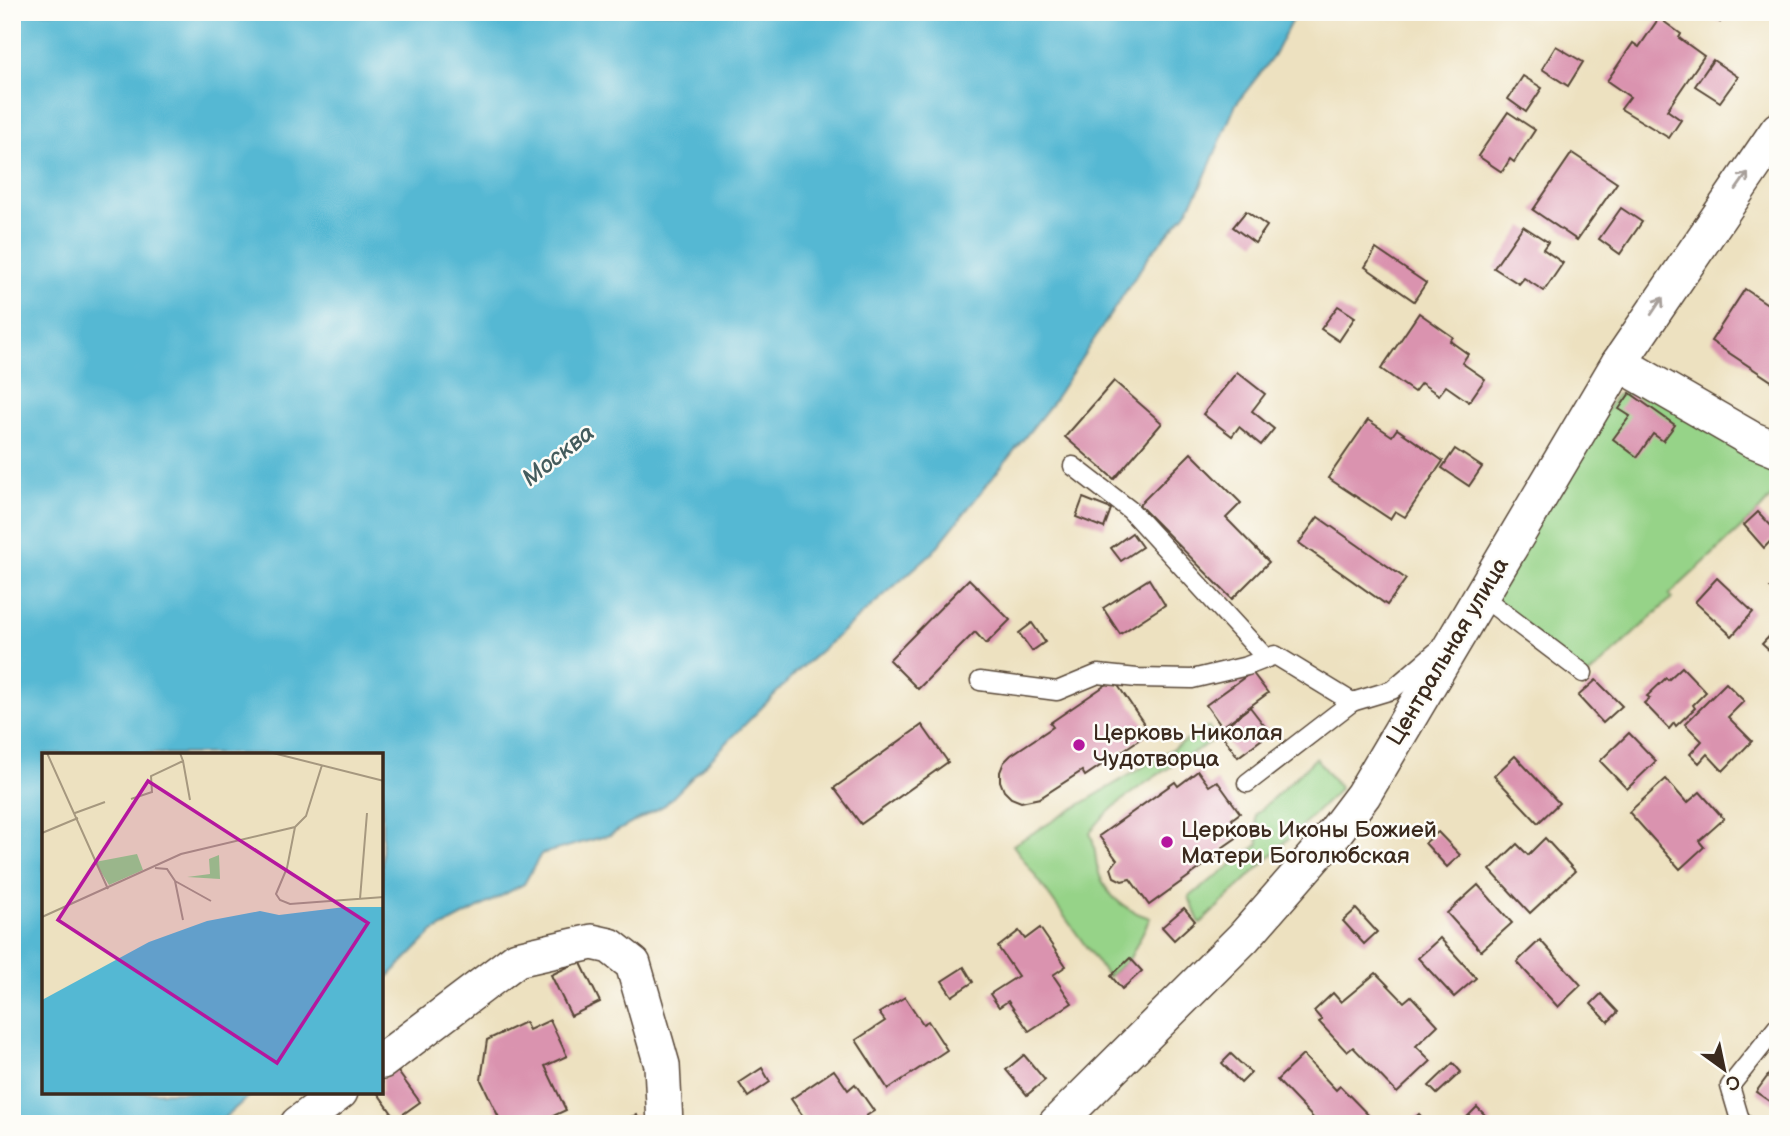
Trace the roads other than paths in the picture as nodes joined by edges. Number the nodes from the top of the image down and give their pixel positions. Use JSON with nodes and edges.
{"nodes":[{"id":1,"x":1778,"y":130,"type":"edge"},
{"id":2,"x":1619,"y":363,"type":"junction"},
{"id":3,"x":1778,"y":450,"type":"edge"},
{"id":4,"x":1073,"y":466,"type":"dead end"},
{"id":5,"x":1480,"y":594,"type":"junction"},
{"id":6,"x":1455,"y":636,"type":"junction"},
{"id":7,"x":1265,"y":657,"type":"junction"},
{"id":8,"x":1583,"y":673,"type":"dead end"},
{"id":9,"x":980,"y":681,"type":"dead end"},
{"id":10,"x":1352,"y":702,"type":"junction"},
{"id":11,"x":1247,"y":783,"type":"dead end"},
{"id":12,"x":1778,"y":1026,"type":"edge"},
{"id":13,"x":383,"y":1060,"type":"edge"},
{"id":14,"x":337,"y":1094,"type":"edge"},
{"id":15,"x":298,"y":1124,"type":"edge"},
{"id":16,"x":665,"y":1124,"type":"edge"},
{"id":17,"x":1056,"y":1124,"type":"edge"},
{"id":18,"x":1744,"y":1124,"type":"edge"}],
"edges":[{"from":2,"to":1,"type":"street","name":"Центральная улица","one_way":true},
{"from":2,"to":3,"type":"street"},
{"from":2,"to":5,"type":"street","name":"Центральная улица"},
{"from":4,"to":7,"type":"lane"},
{"from":5,"to":6,"type":"street","name":"Центральная улица"},
{"from":5,"to":8,"type":"lane"},
{"from":6,"to":10,"type":"lane"},
{"from":6,"to":17,"type":"street","name":"Центральная улица"},
{"from":7,"to":9,"type":"lane"},
{"from":7,"to":10,"type":"lane"},
{"from":10,"to":11,"type":"lane"},
{"from":12,"to":18,"type":"lane"},
{"from":13,"to":16,"type":"street"},
{"from":14,"to":15,"type":"street"}]}
